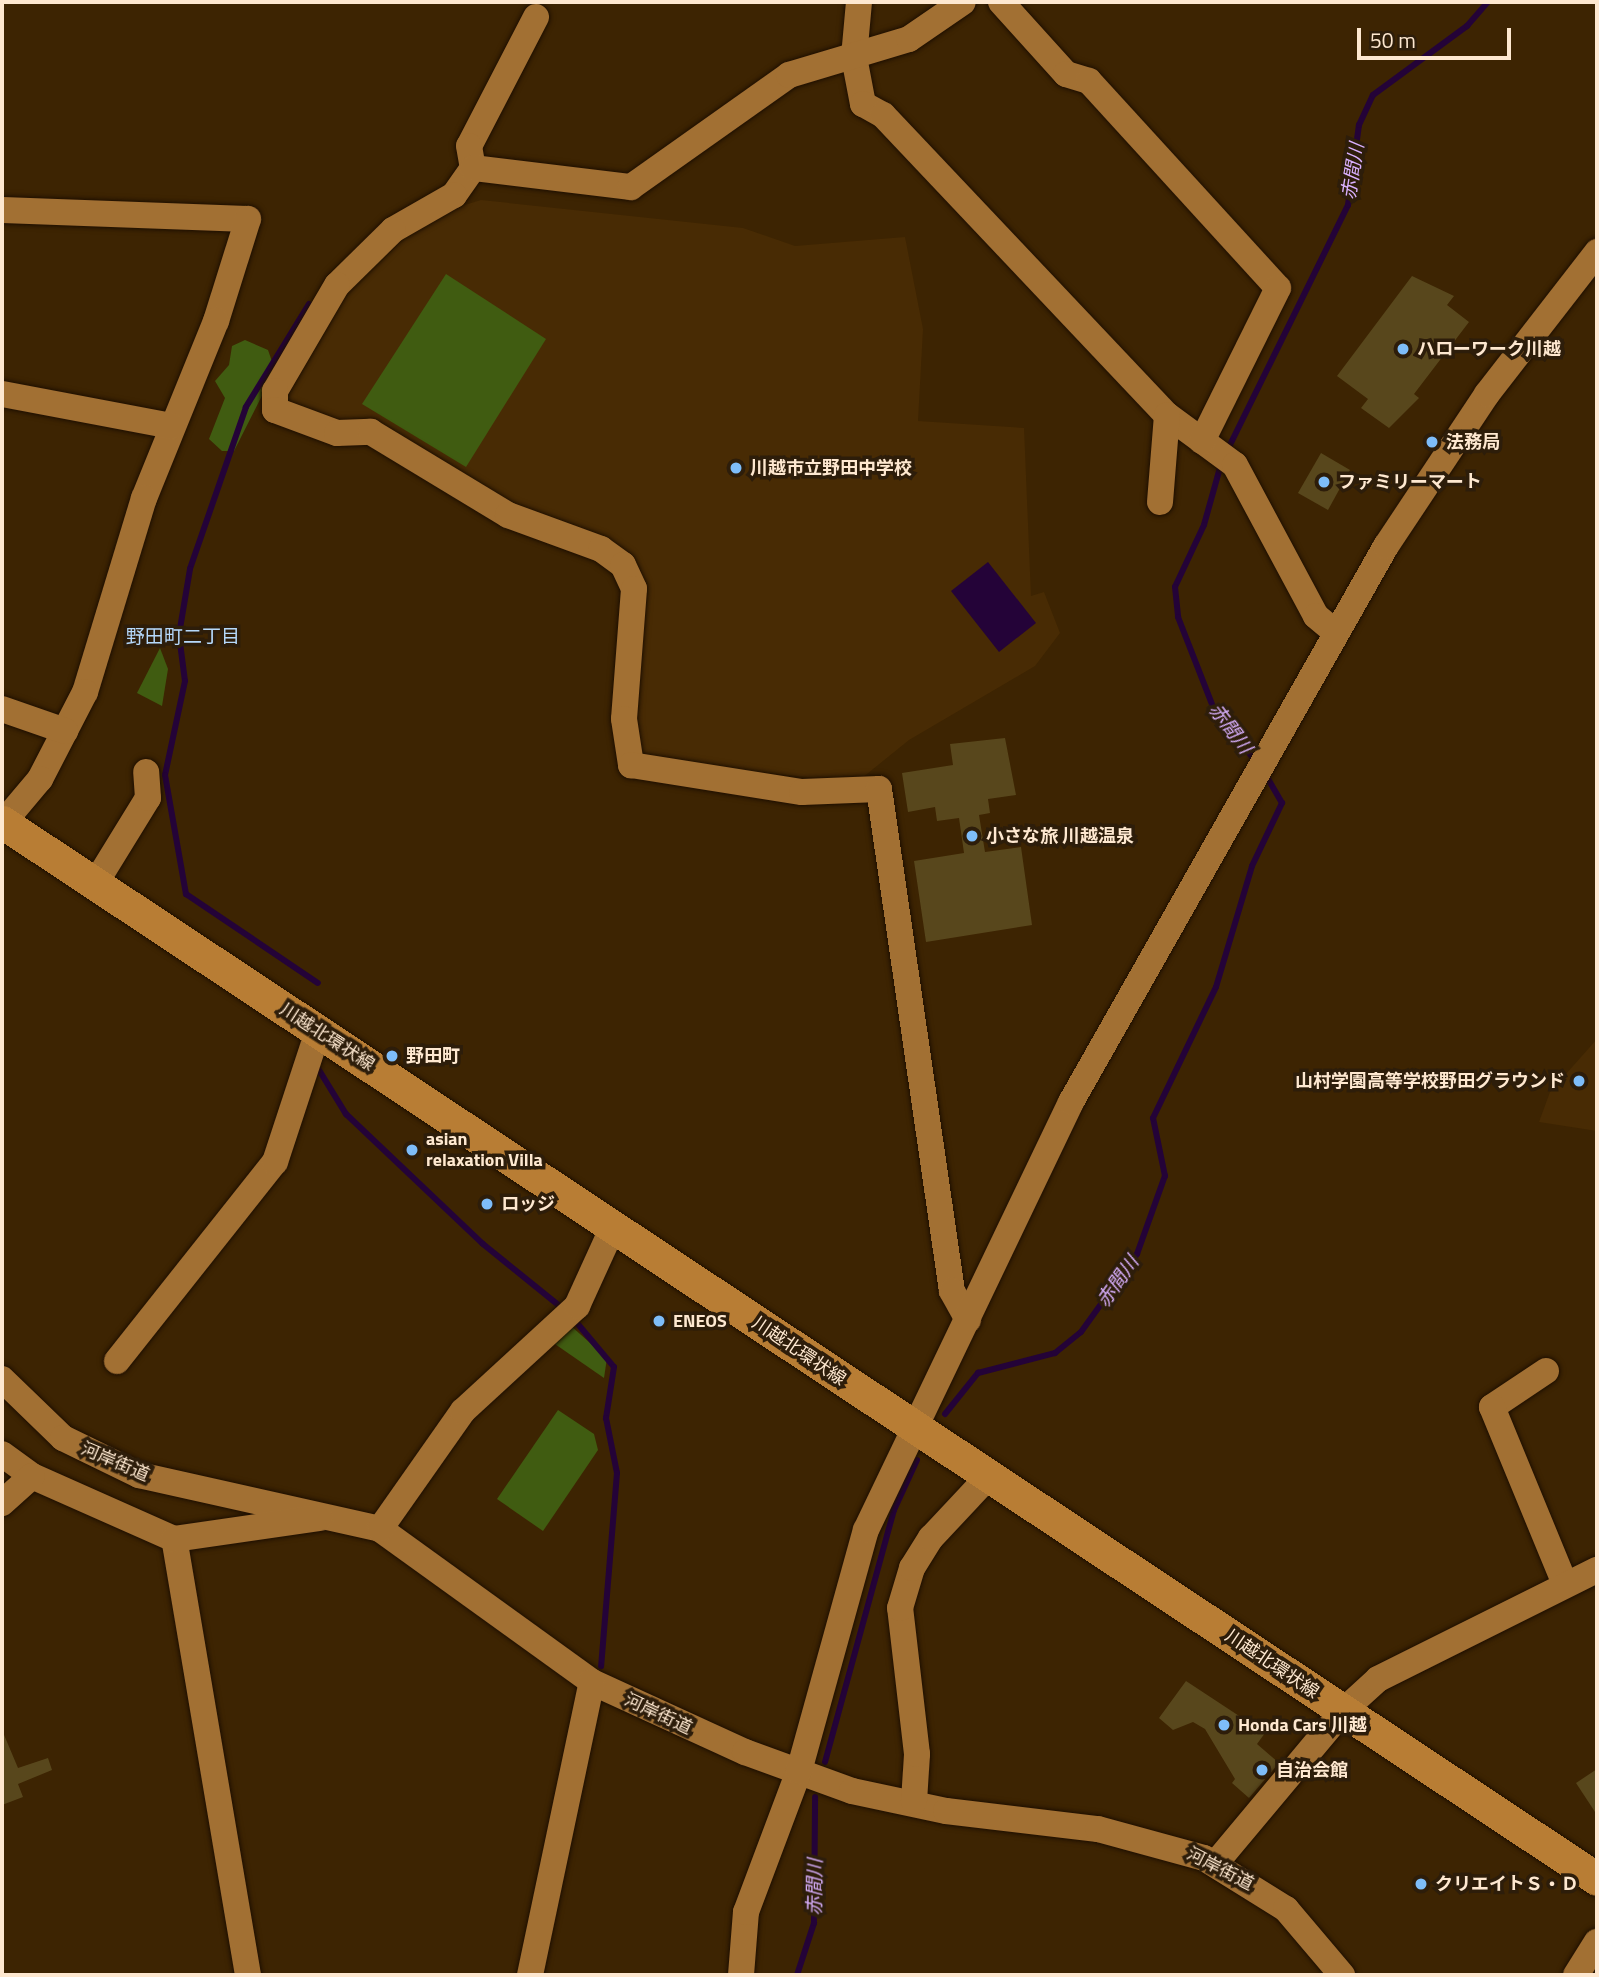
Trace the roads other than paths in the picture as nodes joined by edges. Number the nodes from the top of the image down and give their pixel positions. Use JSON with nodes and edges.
{"nodes":[{"id":1,"x":859,"y":2,"type":"edge"},
{"id":2,"x":963,"y":2,"type":"edge"},
{"id":3,"x":1001,"y":2,"type":"edge"},
{"id":4,"x":536,"y":17,"type":"dead end"},
{"id":5,"x":854,"y":57,"type":"junction"},
{"id":6,"x":473,"y":169,"type":"junction"},
{"id":7,"x":2,"y":210,"type":"edge"},
{"id":8,"x":1597,"y":252,"type":"edge"},
{"id":9,"x":2,"y":394,"type":"edge"},
{"id":10,"x":1167,"y":415,"type":"junction"},
{"id":11,"x":172,"y":426,"type":"junction"},
{"id":12,"x":1219,"y":452,"type":"junction"},
{"id":13,"x":1160,"y":502,"type":"dead end"},
{"id":14,"x":1334,"y":631,"type":"junction"},
{"id":15,"x":2,"y":709,"type":"edge"},
{"id":16,"x":65,"y":731,"type":"junction"},
{"id":17,"x":146,"y":772,"type":"dead end"},
{"id":18,"x":2,"y":822,"type":"edge"},
{"id":19,"x":95,"y":884,"type":"junction"},
{"id":20,"x":318,"y":1031,"type":"junction"},
{"id":21,"x":613,"y":1227,"type":"junction"},
{"id":22,"x":968,"y":1320,"type":"junction"},
{"id":23,"x":117,"y":1362,"type":"dead end"},
{"id":24,"x":1546,"y":1371,"type":"dead end"},
{"id":25,"x":2,"y":1379,"type":"edge"},
{"id":26,"x":913,"y":1426,"type":"junction"},
{"id":27,"x":2,"y":1454,"type":"edge"},
{"id":28,"x":32,"y":1476,"type":"junction"},
{"id":29,"x":989,"y":1476,"type":"junction"},
{"id":30,"x":2,"y":1503,"type":"edge"},
{"id":31,"x":339,"y":1515,"type":"junction"},
{"id":32,"x":380,"y":1529,"type":"junction"},
{"id":33,"x":174,"y":1539,"type":"junction"},
{"id":34,"x":1597,"y":1570,"type":"edge"},
{"id":35,"x":1565,"y":1584,"type":"junction"},
{"id":36,"x":592,"y":1682,"type":"junction"},
{"id":37,"x":1343,"y":1711,"type":"junction"},
{"id":38,"x":799,"y":1771,"type":"junction"},
{"id":39,"x":914,"y":1801,"type":"junction"},
{"id":40,"x":1215,"y":1864,"type":"junction"},
{"id":41,"x":1597,"y":1879,"type":"edge"},
{"id":42,"x":1597,"y":1942,"type":"edge"},
{"id":43,"x":248,"y":1975,"type":"edge"},
{"id":44,"x":530,"y":1975,"type":"edge"},
{"id":45,"x":741,"y":1975,"type":"edge"},
{"id":46,"x":1342,"y":1975,"type":"edge"},
{"id":47,"x":1576,"y":1975,"type":"edge"}],
"edges":[{"from":1,"to":5,"type":"street"},
{"from":2,"to":5,"type":"street"},
{"from":3,"to":12,"type":"street"},
{"from":4,"to":6,"type":"street"},
{"from":5,"to":6,"type":"street"},
{"from":5,"to":10,"type":"street"},
{"from":6,"to":22,"type":"street"},
{"from":7,"to":11,"type":"street"},
{"from":8,"to":14,"type":"street"},
{"from":9,"to":11,"type":"street"},
{"from":10,"to":12,"type":"street"},
{"from":10,"to":13,"type":"street"},
{"from":11,"to":16,"type":"street"},
{"from":12,"to":14,"type":"street"},
{"from":14,"to":22,"type":"street"},
{"from":15,"to":16,"type":"street"},
{"from":16,"to":18,"type":"street"},
{"from":17,"to":19,"type":"street"},
{"from":18,"to":19,"type":"main road","name":"川越北環状線"},
{"from":19,"to":20,"type":"main road","name":"川越北環状線"},
{"from":20,"to":21,"type":"main road","name":"川越北環状線"},
{"from":20,"to":23,"type":"street"},
{"from":21,"to":26,"type":"main road","name":"川越北環状線"},
{"from":21,"to":32,"type":"street"},
{"from":22,"to":26,"type":"street"},
{"from":24,"to":35,"type":"street"},
{"from":25,"to":31,"type":"street","name":"河岸街道"},
{"from":26,"to":29,"type":"main road","name":"川越北環状線"},
{"from":26,"to":38,"type":"street"},
{"from":27,"to":28,"type":"street"},
{"from":28,"to":30,"type":"street"},
{"from":28,"to":33,"type":"street"},
{"from":29,"to":37,"type":"main road","name":"川越北環状線"},
{"from":29,"to":39,"type":"street"},
{"from":31,"to":32,"type":"street","name":"河岸街道"},
{"from":31,"to":33,"type":"street"},
{"from":32,"to":36,"type":"street","name":"河岸街道"},
{"from":33,"to":43,"type":"street"},
{"from":34,"to":35,"type":"street"},
{"from":35,"to":37,"type":"street"},
{"from":36,"to":38,"type":"street","name":"河岸街道"},
{"from":36,"to":44,"type":"street"},
{"from":37,"to":40,"type":"street"},
{"from":37,"to":41,"type":"main road","name":"川越北環状線"},
{"from":38,"to":39,"type":"street","name":"河岸街道"},
{"from":38,"to":45,"type":"street"},
{"from":39,"to":40,"type":"street","name":"河岸街道"},
{"from":40,"to":46,"type":"street","name":"河岸街道"},
{"from":42,"to":47,"type":"street"}]}
